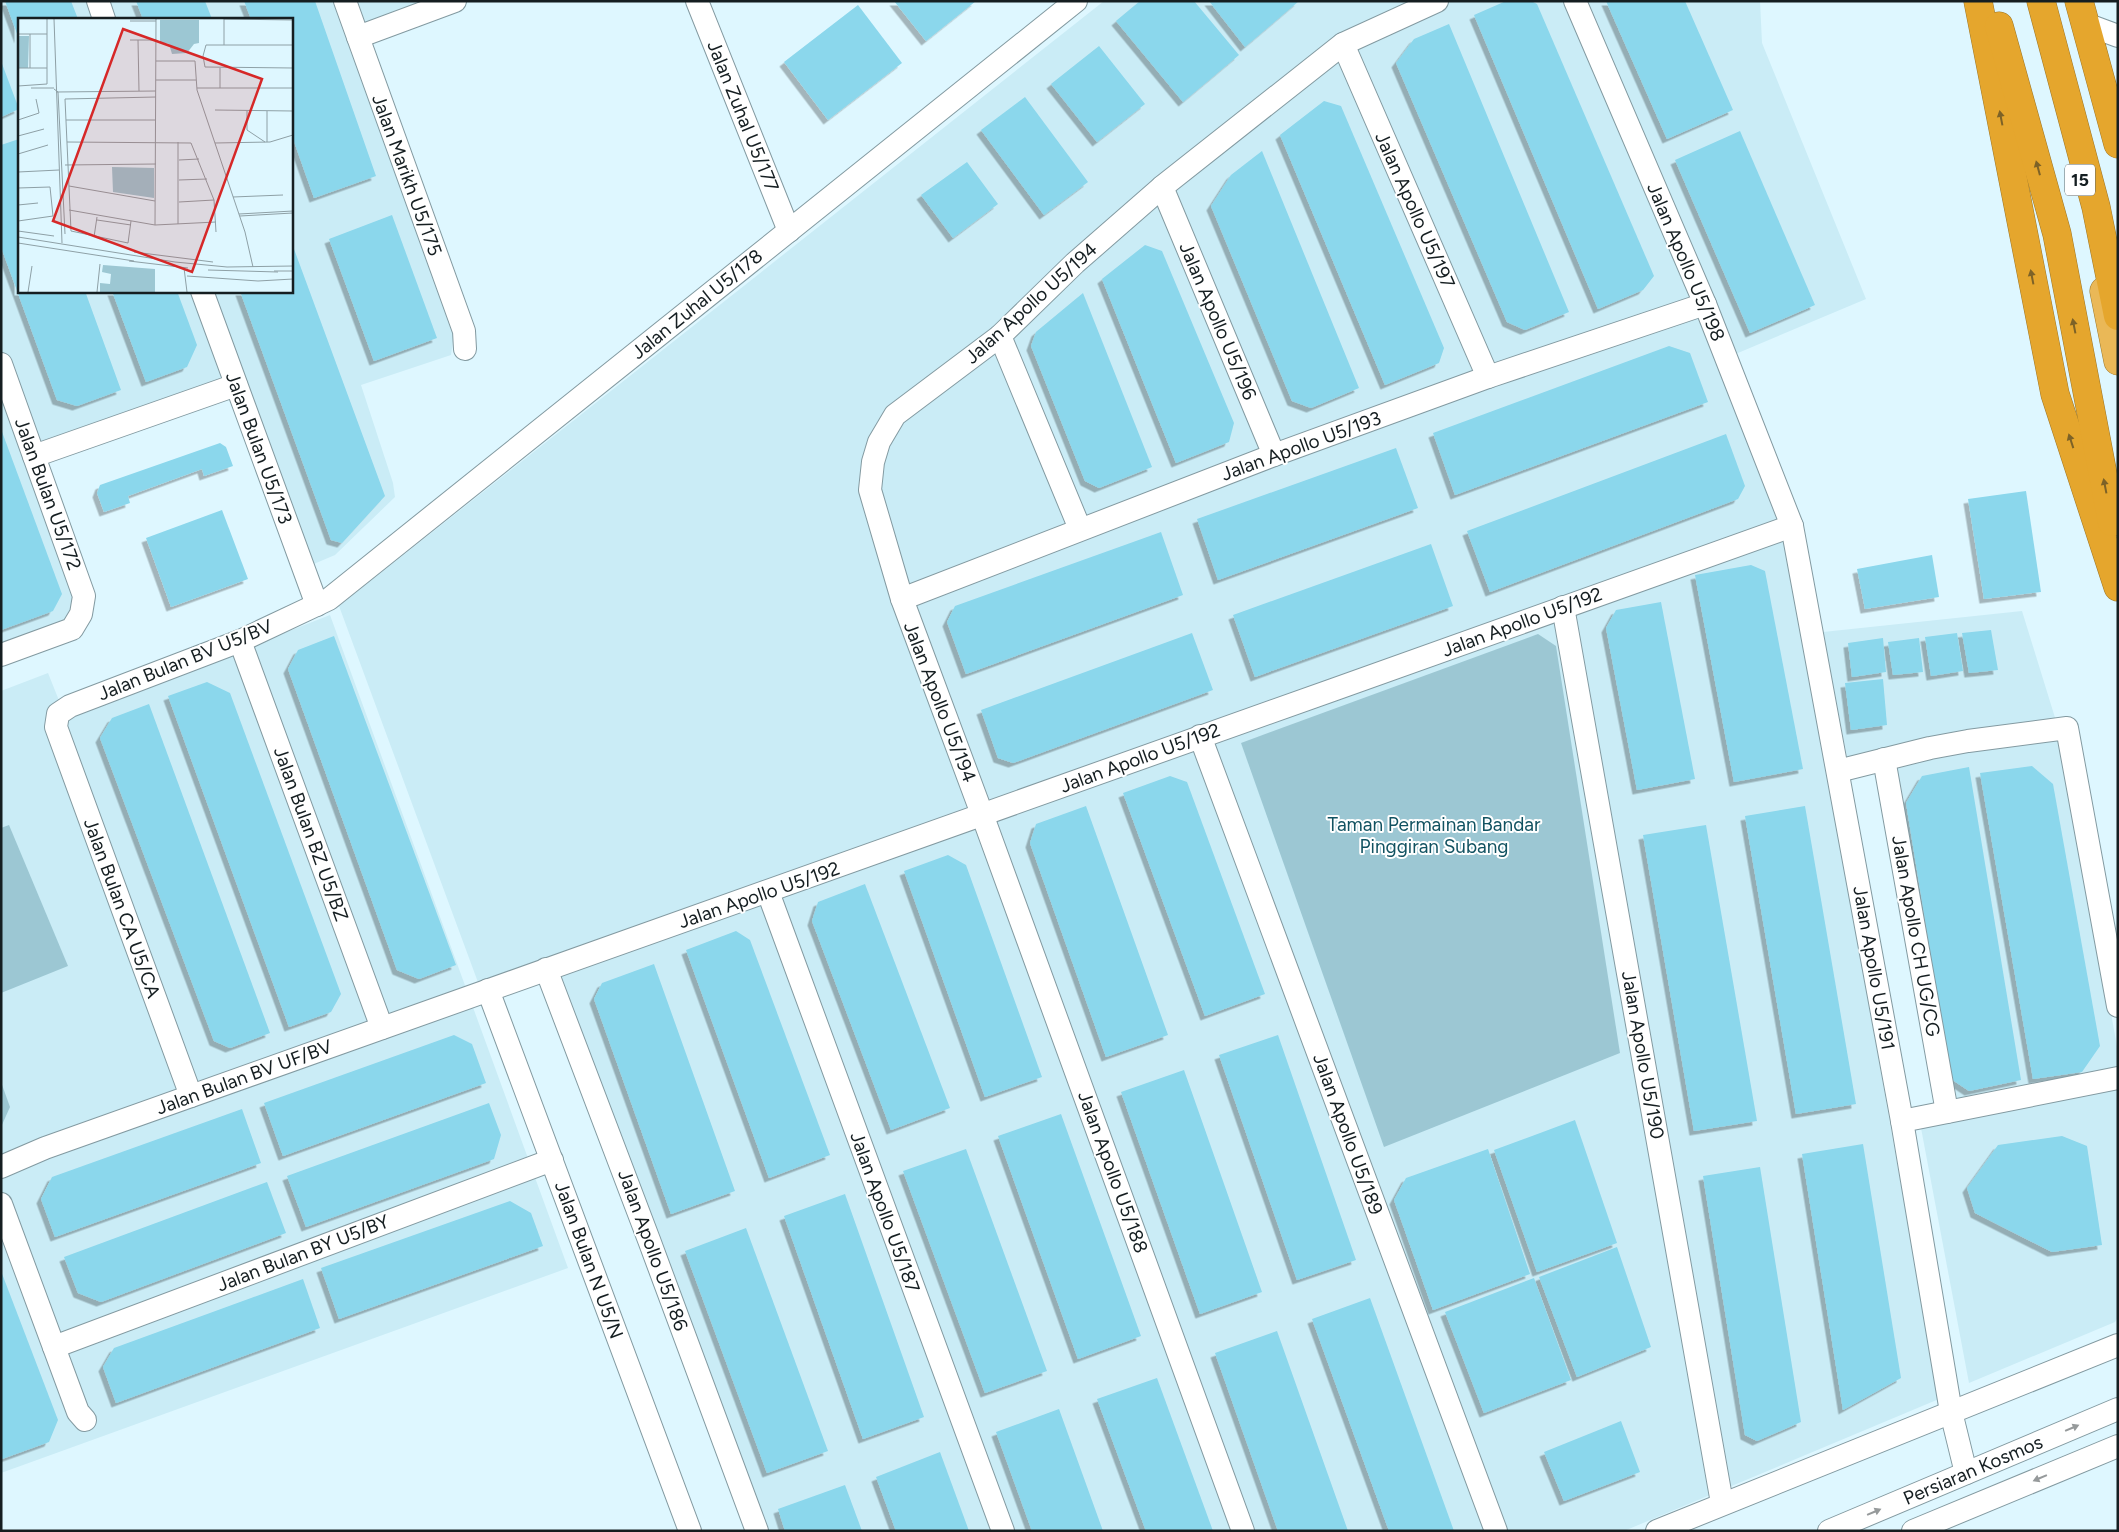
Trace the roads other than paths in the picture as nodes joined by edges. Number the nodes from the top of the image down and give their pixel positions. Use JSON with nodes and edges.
{"nodes":[{"id":1,"x":98,"y":1,"type":"edge"},
{"id":2,"x":345,"y":1,"type":"edge"},
{"id":3,"x":455,"y":1,"type":"edge"},
{"id":4,"x":697,"y":1,"type":"edge"},
{"id":5,"x":1076,"y":1,"type":"edge"},
{"id":6,"x":1437,"y":1,"type":"edge"},
{"id":7,"x":1575,"y":1,"type":"edge"},
{"id":8,"x":1978,"y":1,"type":"edge"},
{"id":9,"x":1993,"y":1,"type":"edge"},
{"id":10,"x":2034,"y":1,"type":"edge"},
{"id":11,"x":2041,"y":1,"type":"edge"},
{"id":12,"x":2079,"y":1,"type":"edge"},
{"id":13,"x":2087,"y":14,"type":"edge"},
{"id":14,"x":104,"y":18,"type":"edge"},
{"id":15,"x":358,"y":36,"type":"junction"},
{"id":16,"x":2118,"y":36,"type":"edge"},
{"id":17,"x":1343,"y":44,"type":"junction"},
{"id":18,"x":2113,"y":87,"type":"edge"},
{"id":19,"x":2118,"y":126,"type":"edge"},
{"id":20,"x":2118,"y":144,"type":"edge"},
{"id":21,"x":1162,"y":187,"type":"junction"},
{"id":22,"x":789,"y":231,"type":"junction"},
{"id":23,"x":202,"y":292,"type":"edge"},
{"id":24,"x":1705,"y":304,"type":"junction"},
{"id":25,"x":2118,"y":316,"type":"edge"},
{"id":26,"x":1000,"y":336,"type":"junction"},
{"id":27,"x":465,"y":349,"type":"dead end"},
{"id":28,"x":2118,"y":360,"type":"edge"},
{"id":29,"x":1,"y":364,"type":"edge"},
{"id":30,"x":1488,"y":377,"type":"junction"},
{"id":31,"x":236,"y":385,"type":"junction"},
{"id":32,"x":1274,"y":455,"type":"junction"},
{"id":33,"x":34,"y":456,"type":"junction"},
{"id":34,"x":1792,"y":526,"type":"junction"},
{"id":35,"x":1080,"y":529,"type":"junction"},
{"id":36,"x":2118,"y":551,"type":"edge"},
{"id":37,"x":2118,"y":587,"type":"edge"},
{"id":38,"x":902,"y":599,"type":"junction"},
{"id":39,"x":317,"y":605,"type":"junction"},
{"id":40,"x":1564,"y":607,"type":"junction"},
{"id":41,"x":240,"y":640,"type":"junction"},
{"id":42,"x":1,"y":655,"type":"edge"},
{"id":43,"x":57,"y":719,"type":"joint"},
{"id":44,"x":1200,"y":736,"type":"junction"},
{"id":45,"x":1884,"y":759,"type":"junction"},
{"id":46,"x":1838,"y":771,"type":"junction"},
{"id":47,"x":982,"y":814,"type":"junction"},
{"id":48,"x":768,"y":892,"type":"junction"},
{"id":49,"x":546,"y":969,"type":"junction"},
{"id":50,"x":488,"y":990,"type":"junction"},
{"id":51,"x":2118,"y":1006,"type":"edge"},
{"id":52,"x":382,"y":1028,"type":"junction"},
{"id":53,"x":2118,"y":1078,"type":"edge"},
{"id":54,"x":190,"y":1096,"type":"junction"},
{"id":55,"x":1947,"y":1112,"type":"junction"},
{"id":56,"x":1902,"y":1121,"type":"junction"},
{"id":57,"x":552,"y":1160,"type":"junction"},
{"id":58,"x":1,"y":1166,"type":"edge"},
{"id":59,"x":1,"y":1204,"type":"edge"},
{"id":60,"x":2118,"y":1345,"type":"edge"},
{"id":61,"x":54,"y":1347,"type":"junction"},
{"id":62,"x":2118,"y":1409,"type":"edge"},
{"id":63,"x":1952,"y":1412,"type":"junction"},
{"id":64,"x":85,"y":1420,"type":"dead end"},
{"id":65,"x":2118,"y":1446,"type":"edge"},
{"id":66,"x":1966,"y":1473,"type":"junction"},
{"id":67,"x":1722,"y":1503,"type":"junction"},
{"id":68,"x":690,"y":1531,"type":"edge"},
{"id":69,"x":756,"y":1531,"type":"edge"},
{"id":70,"x":1003,"y":1531,"type":"edge"},
{"id":71,"x":1243,"y":1531,"type":"edge"},
{"id":72,"x":1496,"y":1531,"type":"edge"},
{"id":73,"x":1657,"y":1531,"type":"edge"},
{"id":74,"x":1829,"y":1531,"type":"edge"},
{"id":75,"x":1913,"y":1531,"type":"edge"}],
"edges":[{"from":1,"to":14,"type":"street"},
{"from":2,"to":15,"type":"street","name":"Jalan Marikh U5/175"},
{"from":3,"to":15,"type":"street"},
{"from":4,"to":22,"type":"street","name":"Jalan Zuhal U5/177"},
{"from":5,"to":22,"type":"street","name":"Jalan Zuhal U5/178"},
{"from":6,"to":17,"type":"street","name":"Jalan Apollo U5/194"},
{"from":7,"to":24,"type":"street","name":"Jalan Apollo U5/198"},
{"from":37,"to":8,"type":"highway","one_way":true},
{"from":36,"to":9,"type":"highway","one_way":true},
{"from":10,"to":28,"type":"highway","number":"15"},
{"from":11,"to":25,"type":"highway"},
{"from":12,"to":20,"type":"highway"},
{"from":13,"to":16,"type":"street"},
{"from":13,"to":18,"type":"highway"},
{"from":15,"to":27,"type":"street","name":"Jalan Marikh U5/175"},
{"from":17,"to":21,"type":"street","name":"Jalan Apollo U5/194"},
{"from":17,"to":30,"type":"street","name":"Jalan Apollo U5/197"},
{"from":18,"to":19,"type":"highway"},
{"from":21,"to":26,"type":"street","name":"Jalan Apollo U5/194"},
{"from":21,"to":32,"type":"street","name":"Jalan Apollo U5/196"},
{"from":22,"to":39,"type":"street","name":"Jalan Zuhal U5/178"},
{"from":23,"to":31,"type":"street","name":"Jalan Bulan U5/173"},
{"from":24,"to":30,"type":"street","name":"Jalan Apollo U5/193"},
{"from":24,"to":34,"type":"street","name":"Jalan Apollo U5/198"},
{"from":26,"to":35,"type":"street"},
{"from":26,"to":38,"type":"street","name":"Jalan Apollo U5/194"},
{"from":29,"to":33,"type":"street","name":"Jalan Bulan U5/172"},
{"from":30,"to":32,"type":"street","name":"Jalan Apollo U5/193"},
{"from":31,"to":33,"type":"street"},
{"from":31,"to":39,"type":"street","name":"Jalan Bulan U5/173"},
{"from":32,"to":35,"type":"street","name":"Jalan Apollo U5/193"},
{"from":33,"to":42,"type":"street","name":"Jalan Bulan U5/172"},
{"from":34,"to":40,"type":"street","name":"Jalan Apollo U5/192"},
{"from":34,"to":46,"type":"street","name":"Jalan Apollo U5/191"},
{"from":35,"to":38,"type":"street","name":"Jalan Apollo U5/193"},
{"from":38,"to":47,"type":"street","name":"Jalan Apollo U5/194"},
{"from":39,"to":41,"type":"street","name":"Jalan Bulan BV U5/BV"},
{"from":40,"to":44,"type":"street","name":"Jalan Apollo U5/192"},
{"from":40,"to":67,"type":"street","name":"Jalan Apollo U5/190"},
{"from":41,"to":43,"type":"street","name":"Jalan Bulan BV U5/BV"},
{"from":41,"to":52,"type":"street","name":"Jalan Bulan BZ U5/BZ"},
{"from":43,"to":54,"type":"street","name":"Jalan Bulan CA U5/CA"},
{"from":44,"to":47,"type":"street","name":"Jalan Apollo U5/192"},
{"from":44,"to":72,"type":"street","name":"Jalan Apollo U5/189"},
{"from":45,"to":46,"type":"street"},
{"from":45,"to":51,"type":"street"},
{"from":45,"to":55,"type":"street","name":"Jalan Apollo CH UG/CG"},
{"from":46,"to":56,"type":"street","name":"Jalan Apollo U5/191"},
{"from":47,"to":48,"type":"street","name":"Jalan Apollo U5/192"},
{"from":47,"to":71,"type":"street","name":"Jalan Apollo U5/188"},
{"from":48,"to":49,"type":"street","name":"Jalan Apollo U5/192"},
{"from":48,"to":70,"type":"street","name":"Jalan Apollo U5/187"},
{"from":49,"to":50,"type":"street","name":"Jalan Apollo U5/192"},
{"from":49,"to":69,"type":"street","name":"Jalan Apollo U5/186"},
{"from":50,"to":52,"type":"street","name":"Jalan Bulan BV UF/BV"},
{"from":50,"to":57,"type":"street","name":"Jalan Bulan N U5/N"},
{"from":52,"to":54,"type":"street","name":"Jalan Bulan BV UF/BV"},
{"from":53,"to":55,"type":"street"},
{"from":54,"to":58,"type":"street","name":"Jalan Bulan BV UF/BV"},
{"from":55,"to":56,"type":"street"},
{"from":56,"to":63,"type":"street","name":"Jalan Apollo U5/191"},
{"from":57,"to":61,"type":"street","name":"Jalan Bulan BY U5/BY"},
{"from":57,"to":68,"type":"street","name":"Jalan Bulan N U5/N"},
{"from":59,"to":61,"type":"street"},
{"from":60,"to":63,"type":"street"},
{"from":61,"to":64,"type":"street"},
{"from":66,"to":62,"type":"street","name":"Persiaran Kosmos","one_way":true},
{"from":63,"to":66,"type":"street","name":"Jalan Apollo U5/191"},
{"from":63,"to":67,"type":"street"},
{"from":65,"to":75,"type":"street","name":"Persiaran Kosmos","one_way":true},
{"from":74,"to":66,"type":"street","name":"Persiaran Kosmos","one_way":true},
{"from":67,"to":73,"type":"street"}]}
